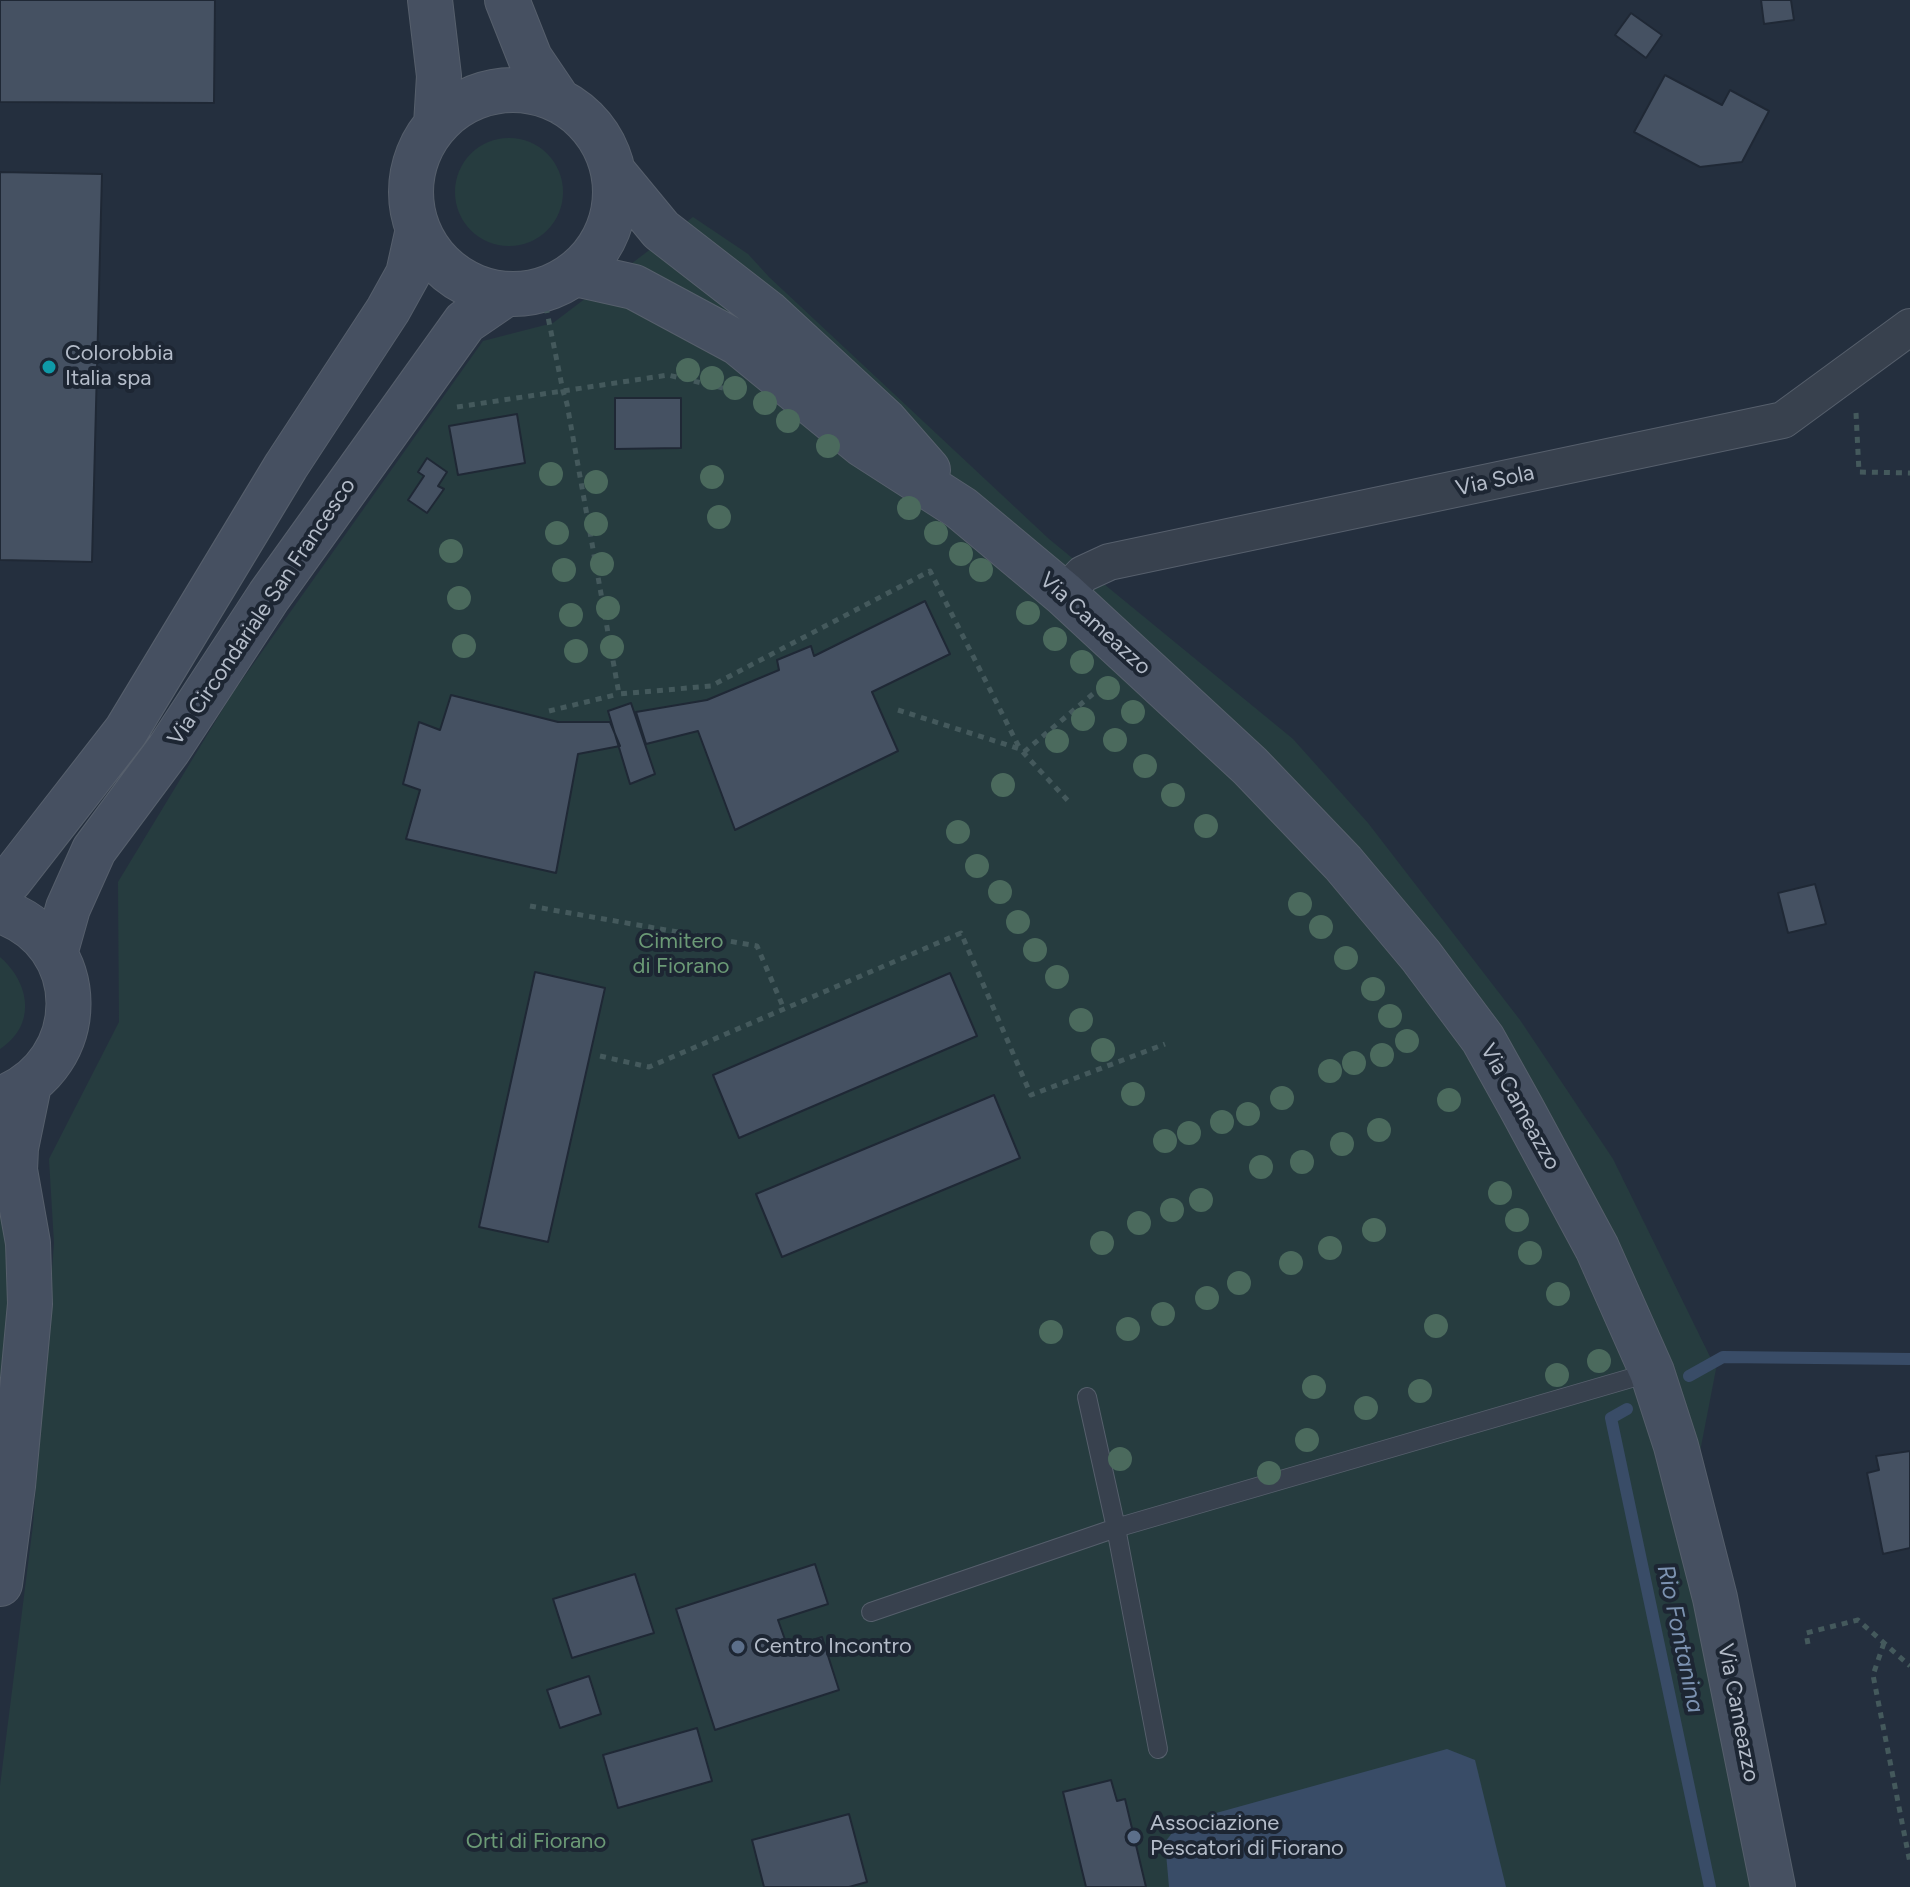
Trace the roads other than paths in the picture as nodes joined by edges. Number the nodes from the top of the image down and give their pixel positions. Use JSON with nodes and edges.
{"nodes":[{"id":1,"x":430,"y":0,"type":"edge"},
{"id":2,"x":507,"y":0,"type":"edge"},
{"id":3,"x":559,"y":101,"type":"junction"},
{"id":4,"x":436,"y":125,"type":"junction"},
{"id":5,"x":614,"y":173,"type":"junction"},
{"id":6,"x":418,"y":229,"type":"junction"},
{"id":7,"x":541,"y":286,"type":"junction"},
{"id":8,"x":1910,"y":327,"type":"edge"},
{"id":9,"x":961,"y":508,"type":"junction"},
{"id":10,"x":1064,"y":594,"type":"junction"},
{"id":11,"x":0,"y":887,"type":"edge"},
{"id":12,"x":0,"y":911,"type":"edge"},
{"id":13,"x":55,"y":954,"type":"junction"},
{"id":14,"x":14,"y":1092,"type":"edge"},
{"id":15,"x":1652,"y":1372,"type":"junction"},
{"id":16,"x":1087,"y":1397,"type":"dead end"},
{"id":17,"x":1116,"y":1528,"type":"junction"},
{"id":18,"x":0,"y":1584,"type":"edge"},
{"id":19,"x":871,"y":1612,"type":"dead end"},
{"id":20,"x":1158,"y":1749,"type":"dead end"},
{"id":21,"x":1773,"y":1887,"type":"edge"}],
"edges":[{"from":1,"to":4,"type":"street","name":"Via Circondariale San Francesco"},
{"from":2,"to":3,"type":"street","name":"Via Circondariale San Francesco"},
{"from":3,"to":4,"type":"street","name":"Via Circondariale San Francesco"},
{"from":3,"to":5,"type":"street","name":"Via Circondariale San Francesco"},
{"from":4,"to":6,"type":"street","name":"Via Circondariale San Francesco"},
{"from":5,"to":7,"type":"street","name":"Via Circondariale San Francesco"},
{"from":5,"to":9,"type":"street","name":"Via Cameazzo"},
{"from":6,"to":7,"type":"street","name":"Via Circondariale San Francesco"},
{"from":6,"to":11,"type":"street","name":"Via Circondariale San Francesco"},
{"from":7,"to":9,"type":"street","name":"Via Cameazzo"},
{"from":7,"to":13,"type":"street","name":"Via Circondariale San Francesco"},
{"from":8,"to":10,"type":"street","name":"Via Sola"},
{"from":9,"to":10,"type":"street","name":"Via Cameazzo"},
{"from":10,"to":15,"type":"street","name":"Via Cameazzo"},
{"from":12,"to":13,"type":"street"},
{"from":13,"to":14,"type":"street"},
{"from":14,"to":18,"type":"street"},
{"from":15,"to":17,"type":"lane"},
{"from":15,"to":21,"type":"street","name":"Via Cameazzo"},
{"from":16,"to":17,"type":"lane"},
{"from":17,"to":19,"type":"lane"},
{"from":17,"to":20,"type":"lane"}]}
